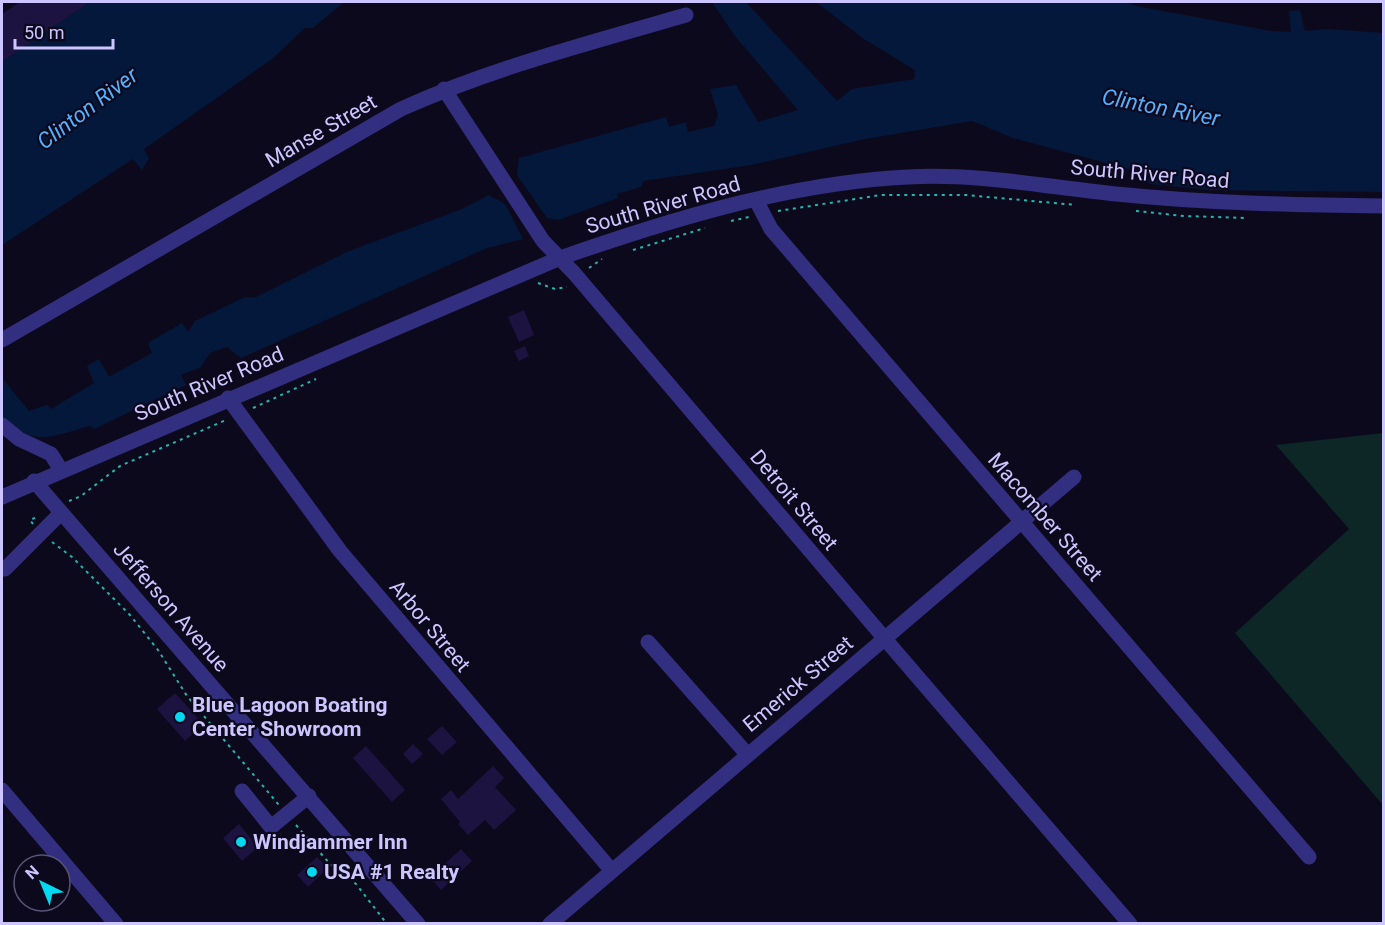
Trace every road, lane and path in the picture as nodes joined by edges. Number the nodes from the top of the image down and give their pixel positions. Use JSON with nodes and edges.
{"nodes":[{"id":1,"x":686,"y":15,"type":"dead end"},
{"id":2,"x":444,"y":89,"type":"junction"},
{"id":3,"x":756,"y":200,"type":"junction"},
{"id":4,"x":1083,"y":206,"type":"dead end"},
{"id":5,"x":1383,"y":206,"type":"edge"},
{"id":6,"x":1128,"y":210,"type":"dead end"},
{"id":7,"x":763,"y":214,"type":"junction"},
{"id":8,"x":1250,"y":218,"type":"dead end"},
{"id":9,"x":722,"y":223,"type":"dead end"},
{"id":10,"x":712,"y":226,"type":"dead end"},
{"id":11,"x":625,"y":252,"type":"dead end"},
{"id":12,"x":560,"y":258,"type":"junction"},
{"id":13,"x":603,"y":259,"type":"dead end"},
{"id":14,"x":579,"y":278,"type":"junction"},
{"id":15,"x":530,"y":285,"type":"dead end"},
{"id":16,"x":2,"y":340,"type":"edge"},
{"id":17,"x":319,"y":378,"type":"dead end"},
{"id":18,"x":228,"y":398,"type":"junction"},
{"id":19,"x":239,"y":415,"type":"junction"},
{"id":20,"x":2,"y":425,"type":"edge"},
{"id":21,"x":61,"y":470,"type":"junction"},
{"id":22,"x":1074,"y":477,"type":"dead end"},
{"id":23,"x":34,"y":481,"type":"junction"},
{"id":24,"x":2,"y":497,"type":"edge"},
{"id":25,"x":58,"y":510,"type":"junction"},
{"id":26,"x":30,"y":520,"type":"dead end"},
{"id":27,"x":1019,"y":522,"type":"junction"},
{"id":28,"x":47,"y":538,"type":"dead end"},
{"id":29,"x":2,"y":569,"type":"edge"},
{"id":30,"x":885,"y":639,"type":"junction"},
{"id":31,"x":648,"y":642,"type":"dead end"},
{"id":32,"x":747,"y":754,"type":"junction"},
{"id":33,"x":2,"y":790,"type":"edge"},
{"id":34,"x":242,"y":791,"type":"dead end"},
{"id":35,"x":309,"y":796,"type":"junction"},
{"id":36,"x":287,"y":814,"type":"junction"},
{"id":37,"x":1309,"y":857,"type":"dead end"},
{"id":38,"x":612,"y":871,"type":"junction"},
{"id":39,"x":116,"y":924,"type":"edge"},
{"id":40,"x":387,"y":924,"type":"edge"},
{"id":41,"x":418,"y":924,"type":"edge"},
{"id":42,"x":550,"y":924,"type":"edge"},
{"id":43,"x":1130,"y":924,"type":"edge"}],
"edges":[{"from":1,"to":2,"type":"street","name":"Manse Street"},
{"from":2,"to":12,"type":"street","name":"Detroit Street"},
{"from":2,"to":16,"type":"street","name":"Manse Street"},
{"from":3,"to":5,"type":"street","name":"South River Road"},
{"from":3,"to":7,"type":"street","name":"Macomber Street"},
{"from":3,"to":12,"type":"street","name":"South River Road"},
{"from":4,"to":7,"type":"path"},
{"from":6,"to":8,"type":"path"},
{"from":7,"to":9,"type":"path"},
{"from":7,"to":27,"type":"street","name":"Macomber Street"},
{"from":10,"to":11,"type":"path"},
{"from":12,"to":14,"type":"street","name":"Detroit Street"},
{"from":12,"to":18,"type":"street","name":"South River Road"},
{"from":13,"to":14,"type":"path"},
{"from":14,"to":15,"type":"path"},
{"from":14,"to":30,"type":"street","name":"Detroit Street"},
{"from":17,"to":19,"type":"path"},
{"from":18,"to":19,"type":"street","name":"Arbor Street"},
{"from":18,"to":21,"type":"street","name":"South River Road"},
{"from":19,"to":25,"type":"path"},
{"from":19,"to":38,"type":"street","name":"Arbor Street"},
{"from":20,"to":21,"type":"street"},
{"from":21,"to":23,"type":"street","name":"South River Road"},
{"from":22,"to":27,"type":"street","name":"Emerick Street"},
{"from":23,"to":24,"type":"street","name":"South River Road"},
{"from":23,"to":25,"type":"street","name":"Jefferson Avenue"},
{"from":25,"to":26,"type":"path"},
{"from":25,"to":29,"type":"street"},
{"from":25,"to":35,"type":"street","name":"Jefferson Avenue"},
{"from":27,"to":30,"type":"street","name":"Emerick Street"},
{"from":27,"to":37,"type":"street","name":"Macomber Street"},
{"from":28,"to":36,"type":"path"},
{"from":30,"to":32,"type":"street","name":"Emerick Street"},
{"from":30,"to":43,"type":"street","name":"Detroit Street"},
{"from":31,"to":32,"type":"street"},
{"from":32,"to":38,"type":"street","name":"Emerick Street"},
{"from":33,"to":39,"type":"street"},
{"from":34,"to":36,"type":"street"},
{"from":35,"to":36,"type":"street"},
{"from":35,"to":41,"type":"street","name":"Jefferson Avenue"},
{"from":36,"to":40,"type":"path"},
{"from":38,"to":42,"type":"street","name":"Emerick Street"}]}
